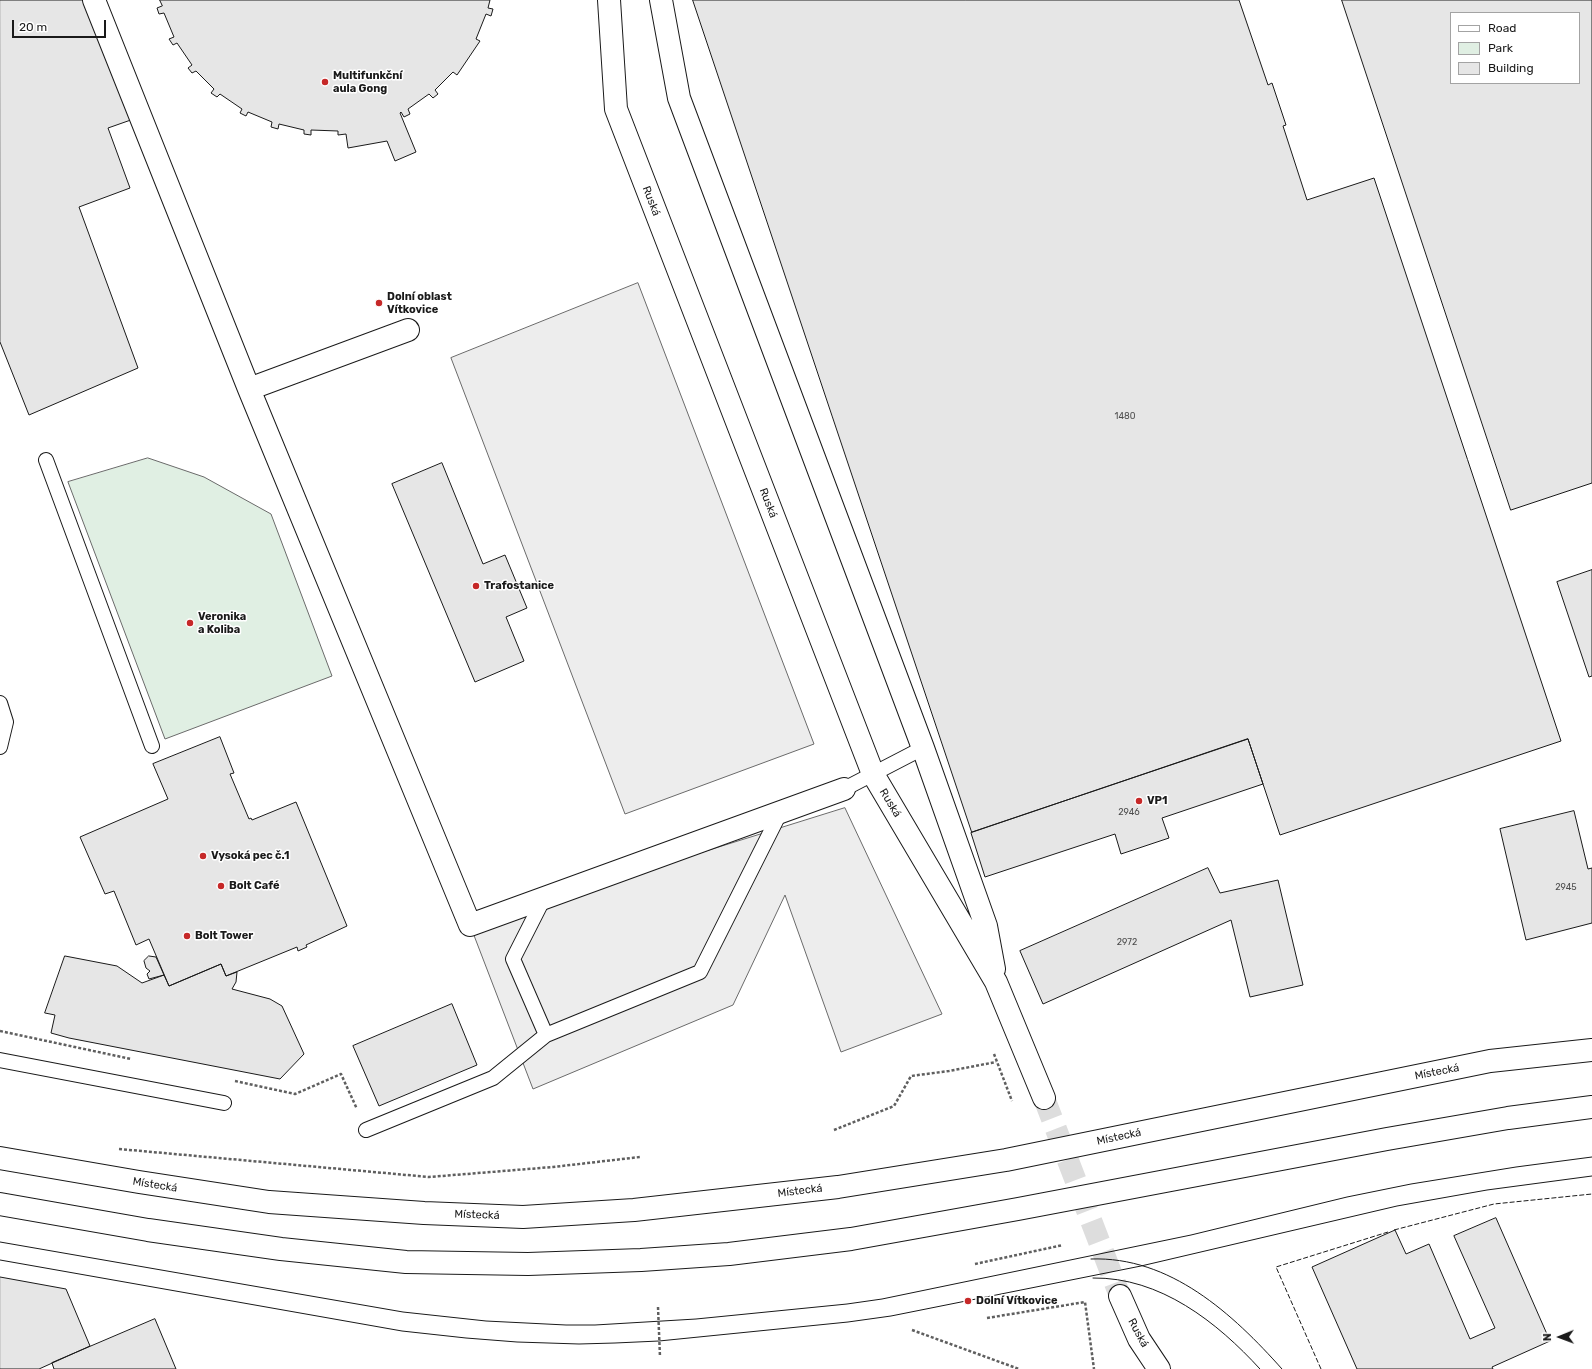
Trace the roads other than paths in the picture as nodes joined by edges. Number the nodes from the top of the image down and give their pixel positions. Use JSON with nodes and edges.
{"nodes":[{"id":1,"x":94,"y":0,"type":"edge"},
{"id":2,"x":609,"y":0,"type":"edge"},
{"id":3,"x":661,"y":0,"type":"edge"},
{"id":4,"x":408,"y":330,"type":"dead end"},
{"id":5,"x":249,"y":388,"type":"junction"},
{"id":6,"x":46,"y":460,"type":"dead end"},
{"id":7,"x":0,"y":703,"type":"edge"},
{"id":8,"x":152,"y":746,"type":"dead end"},
{"id":9,"x":0,"y":747,"type":"edge"},
{"id":10,"x":923,"y":748,"type":"junction"},
{"id":11,"x":873,"y":774,"type":"junction"},
{"id":12,"x":844,"y":789,"type":"joint"},
{"id":13,"x":780,"y":813,"type":"junction"},
{"id":14,"x":544,"y":898,"type":"junction"},
{"id":15,"x":996,"y":982,"type":"junction"},
{"id":16,"x":546,"y":1035,"type":"junction"},
{"id":17,"x":1592,"y":1050,"type":"edge"},
{"id":18,"x":0,"y":1060,"type":"edge"},
{"id":19,"x":1044,"y":1098,"type":"tunnel mouth"},
{"id":20,"x":224,"y":1103,"type":"dead end"},
{"id":21,"x":1592,"y":1107,"type":"edge"},
{"id":22,"x":366,"y":1130,"type":"road end"},
{"id":23,"x":0,"y":1158,"type":"edge"},
{"id":24,"x":0,"y":1204,"type":"edge"},
{"id":25,"x":1120,"y":1296,"type":"tunnel mouth"},
{"id":26,"x":1159,"y":1369,"type":"edge"}],
"edges":[{"from":1,"to":5,"type":"main road"},
{"from":2,"to":11,"type":"main road","name":"Ruská"},
{"from":3,"to":10,"type":"main road","name":"Ruská"},
{"from":4,"to":5,"type":"main road"},
{"from":5,"to":14,"type":"main road"},
{"from":6,"to":8,"type":"lane"},
{"from":7,"to":9,"type":"lane"},
{"from":10,"to":11,"type":"lane"},
{"from":10,"to":15,"type":"main road","name":"Ruská"},
{"from":11,"to":12,"type":"lane"},
{"from":11,"to":15,"type":"main road","name":"Ruská"},
{"from":12,"to":13,"type":"main road"},
{"from":13,"to":14,"type":"main road"},
{"from":13,"to":16,"type":"lane"},
{"from":14,"to":16,"type":"lane"},
{"from":15,"to":19,"type":"main road","name":"Ruská"},
{"from":16,"to":22,"type":"lane"},
{"from":17,"to":23,"type":"main road","name":"Místecká"},
{"from":18,"to":20,"type":"lane"},
{"from":21,"to":24,"type":"main road"},
{"from":25,"to":26,"type":"main road","name":"Ruská"}]}
